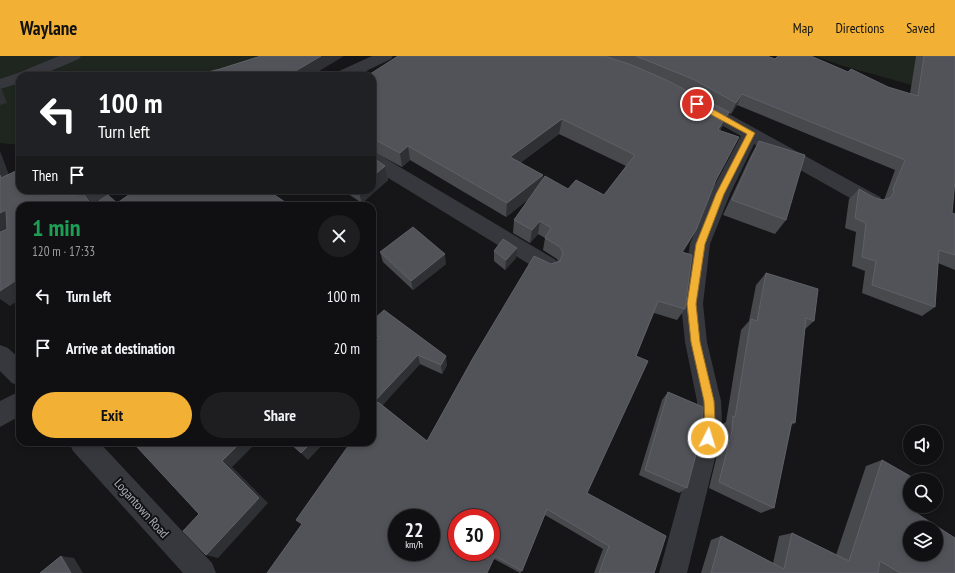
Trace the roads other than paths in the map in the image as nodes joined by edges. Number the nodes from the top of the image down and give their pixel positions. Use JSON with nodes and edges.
{"nodes":[{"id":1,"x":73,"y":56,"type":"edge"},
{"id":2,"x":385,"y":56,"type":"edge"},
{"id":3,"x":34,"y":72,"type":"edge"},
{"id":4,"x":351,"y":72,"type":"edge"},
{"id":5,"x":16,"y":79,"type":"edge"},
{"id":6,"x":0,"y":84,"type":"edge"},
{"id":7,"x":684,"y":97,"type":"edge"},
{"id":8,"x":751,"y":133,"type":"junction"},
{"id":9,"x":376,"y":161,"type":"edge"},
{"id":10,"x":94,"y":194,"type":"edge"},
{"id":11,"x":78,"y":202,"type":"edge"},
{"id":12,"x":873,"y":202,"type":"edge"},
{"id":13,"x":549,"y":266,"type":"edge"},
{"id":14,"x":0,"y":355,"type":"edge"},
{"id":15,"x":16,"y":371,"type":"edge"},
{"id":16,"x":16,"y":405,"type":"edge"},
{"id":17,"x":0,"y":415,"type":"edge"},
{"id":18,"x":86,"y":446,"type":"edge"},
{"id":19,"x":202,"y":573,"type":"edge"},
{"id":20,"x":673,"y":573,"type":"edge"}],
"edges":[{"from":1,"to":3,"type":"street"},
{"from":2,"to":4,"type":"street"},
{"from":5,"to":6,"type":"street"},
{"from":7,"to":8,"type":"street"},
{"from":8,"to":12,"type":"street"},
{"from":8,"to":20,"type":"street"},
{"from":9,"to":13,"type":"street"},
{"from":10,"to":11,"type":"street"},
{"from":14,"to":15,"type":"street"},
{"from":16,"to":17,"type":"street"},
{"from":18,"to":19,"type":"street","name":"Logantown Road"}]}
